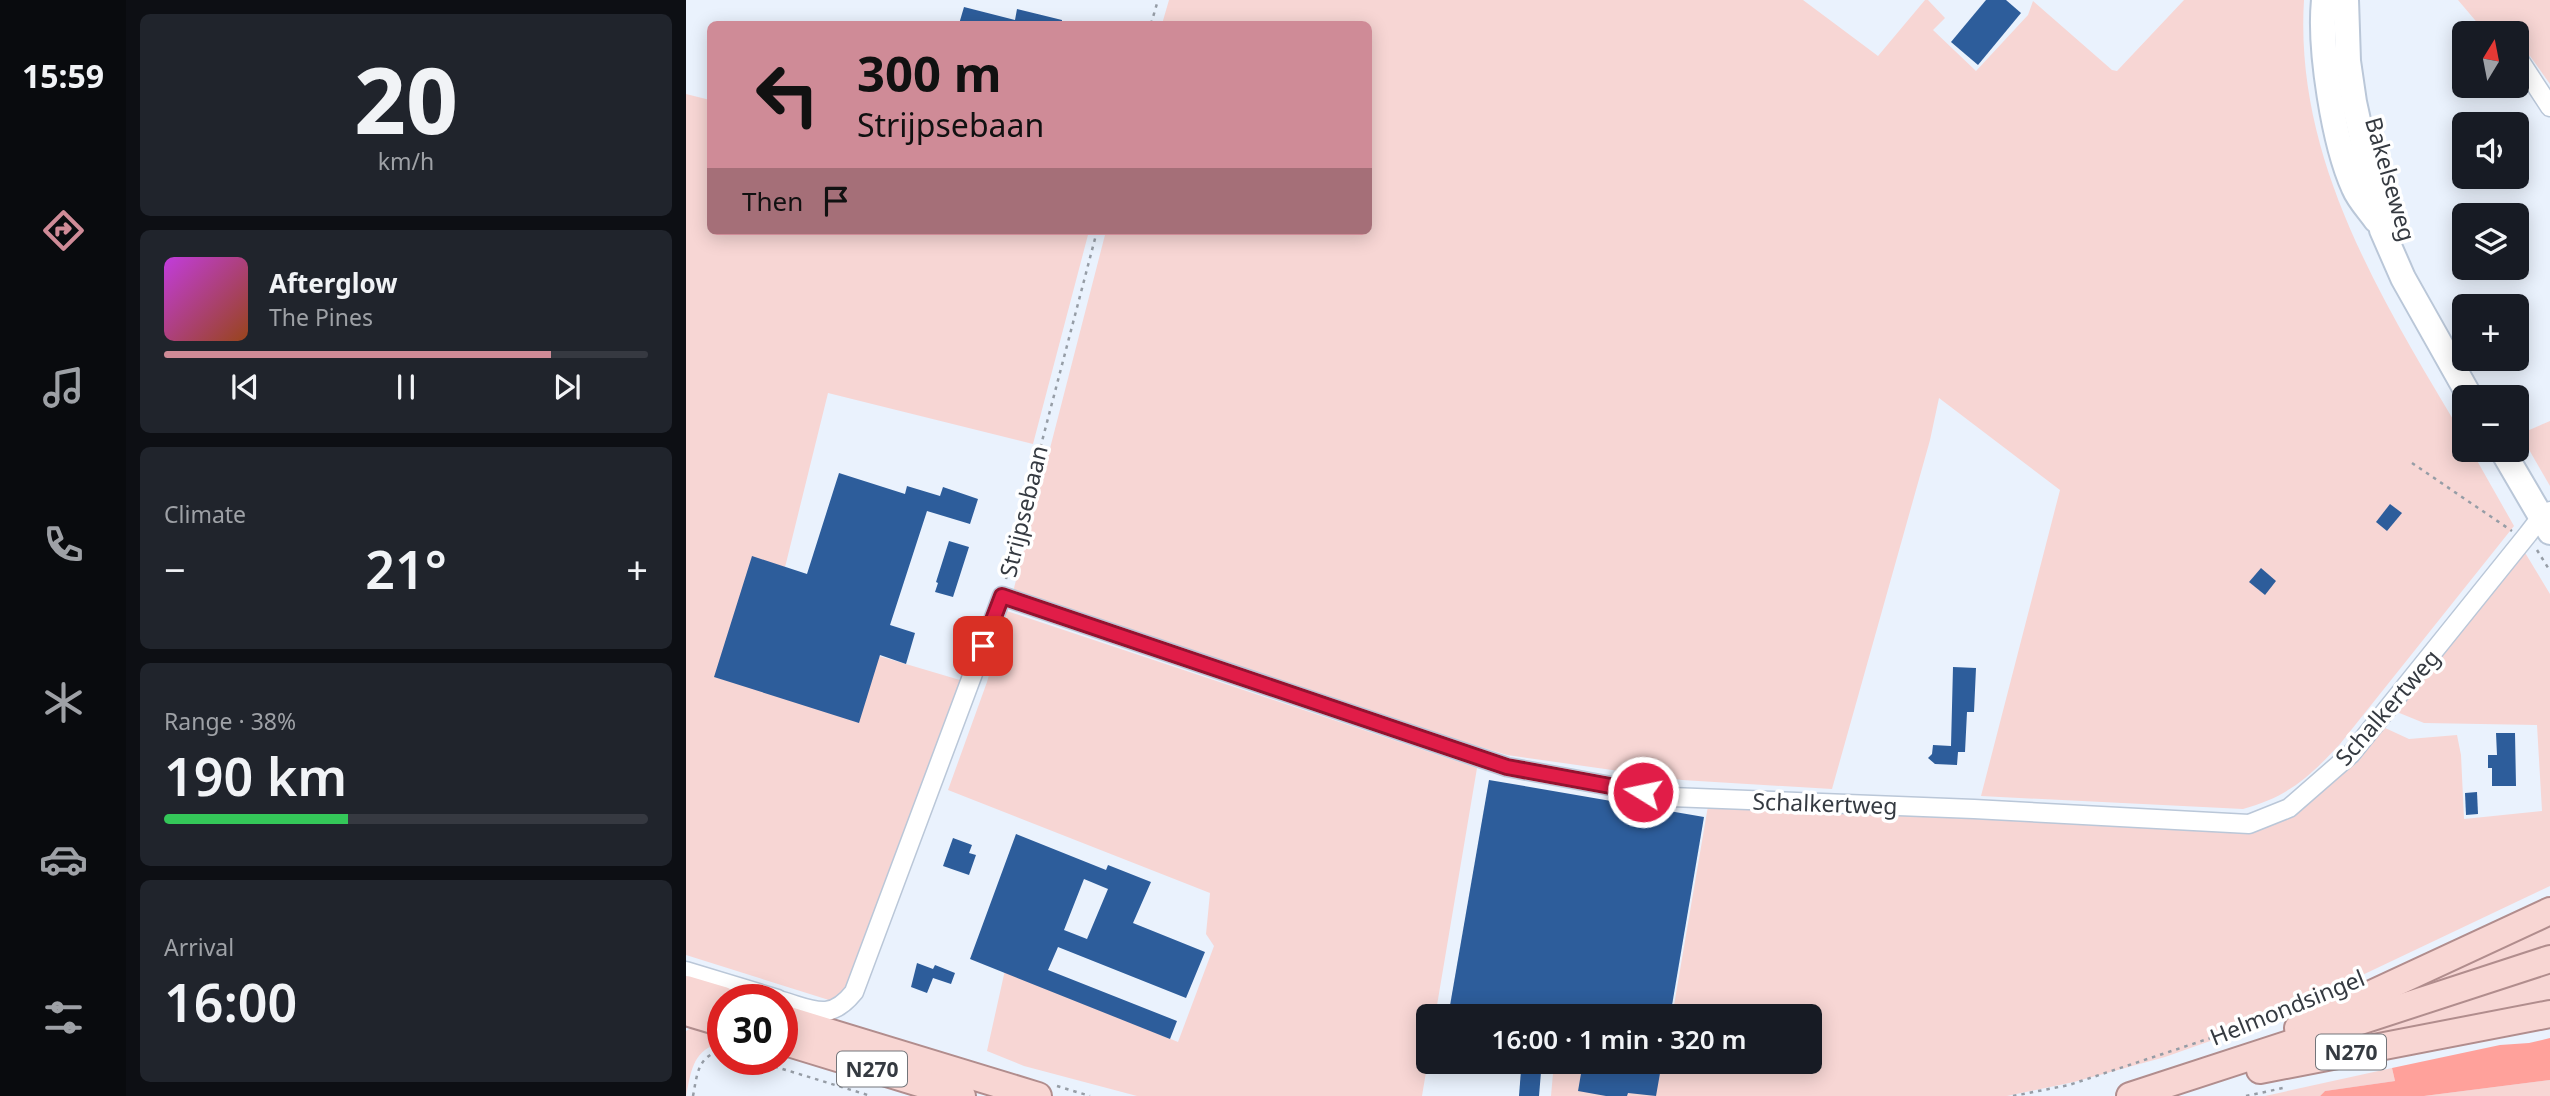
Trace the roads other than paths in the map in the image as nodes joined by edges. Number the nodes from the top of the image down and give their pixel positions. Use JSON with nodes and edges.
{"nodes":[{"id":1,"x":2324,"y":0,"type":"edge"},
{"id":2,"x":2346,"y":0,"type":"edge"},
{"id":3,"x":2529,"y":75,"type":"edge"},
{"id":4,"x":2550,"y":107,"type":"edge"},
{"id":5,"x":2382,"y":230,"type":"junction"},
{"id":6,"x":2463,"y":385,"type":"edge"},
{"id":7,"x":2509,"y":462,"type":"edge"},
{"id":8,"x":2547,"y":520,"type":"edge"},
{"id":9,"x":1002,"y":596,"type":"joint"},
{"id":10,"x":2550,"y":911,"type":"edge"},
{"id":11,"x":2550,"y":959,"type":"edge"},
{"id":12,"x":686,"y":971,"type":"edge"},
{"id":13,"x":728,"y":984,"type":"edge"},
{"id":14,"x":686,"y":989,"type":"edge"},
{"id":15,"x":707,"y":995,"type":"edge"},
{"id":16,"x":798,"y":1005,"type":"edge"},
{"id":17,"x":686,"y":1012,"type":"edge"},
{"id":18,"x":2550,"y":1014,"type":"edge"},
{"id":19,"x":707,"y":1018,"type":"edge"},
{"id":20,"x":798,"y":1023,"type":"edge"},
{"id":21,"x":798,"y":1046,"type":"edge"},
{"id":22,"x":2258,"y":1056,"type":"junction"},
{"id":23,"x":2141,"y":1093,"type":"edge"},
{"id":24,"x":962,"y":1096,"type":"edge"},
{"id":25,"x":1038,"y":1096,"type":"edge"}],
"edges":[{"from":1,"to":5,"type":"main road","name":"Bakelseweg"},
{"from":2,"to":5,"type":"main road","name":"Bakelseweg"},
{"from":3,"to":4,"type":"street"},
{"from":5,"to":6,"type":"main road","name":"Bakelseweg"},
{"from":7,"to":8,"type":"main road"},
{"from":8,"to":9,"type":"street","name":"Schalkertweg"},
{"from":9,"to":16,"type":"street","name":"Strijpsebaan"},
{"from":10,"to":22,"type":"main road","number":"N270"},
{"from":11,"to":22,"type":"main road","name":"Helmondsingel","number":"N270"},
{"from":12,"to":13,"type":"street"},
{"from":14,"to":15,"type":"main road"},
{"from":17,"to":19,"type":"main road"},
{"from":18,"to":23,"type":"main road","number":"N270"},
{"from":20,"to":25,"type":"main road","number":"N270"},
{"from":21,"to":24,"type":"main road","number":"N270"},
{"from":22,"to":23,"type":"main road","name":"Helmondsingel","number":"N270"}]}
